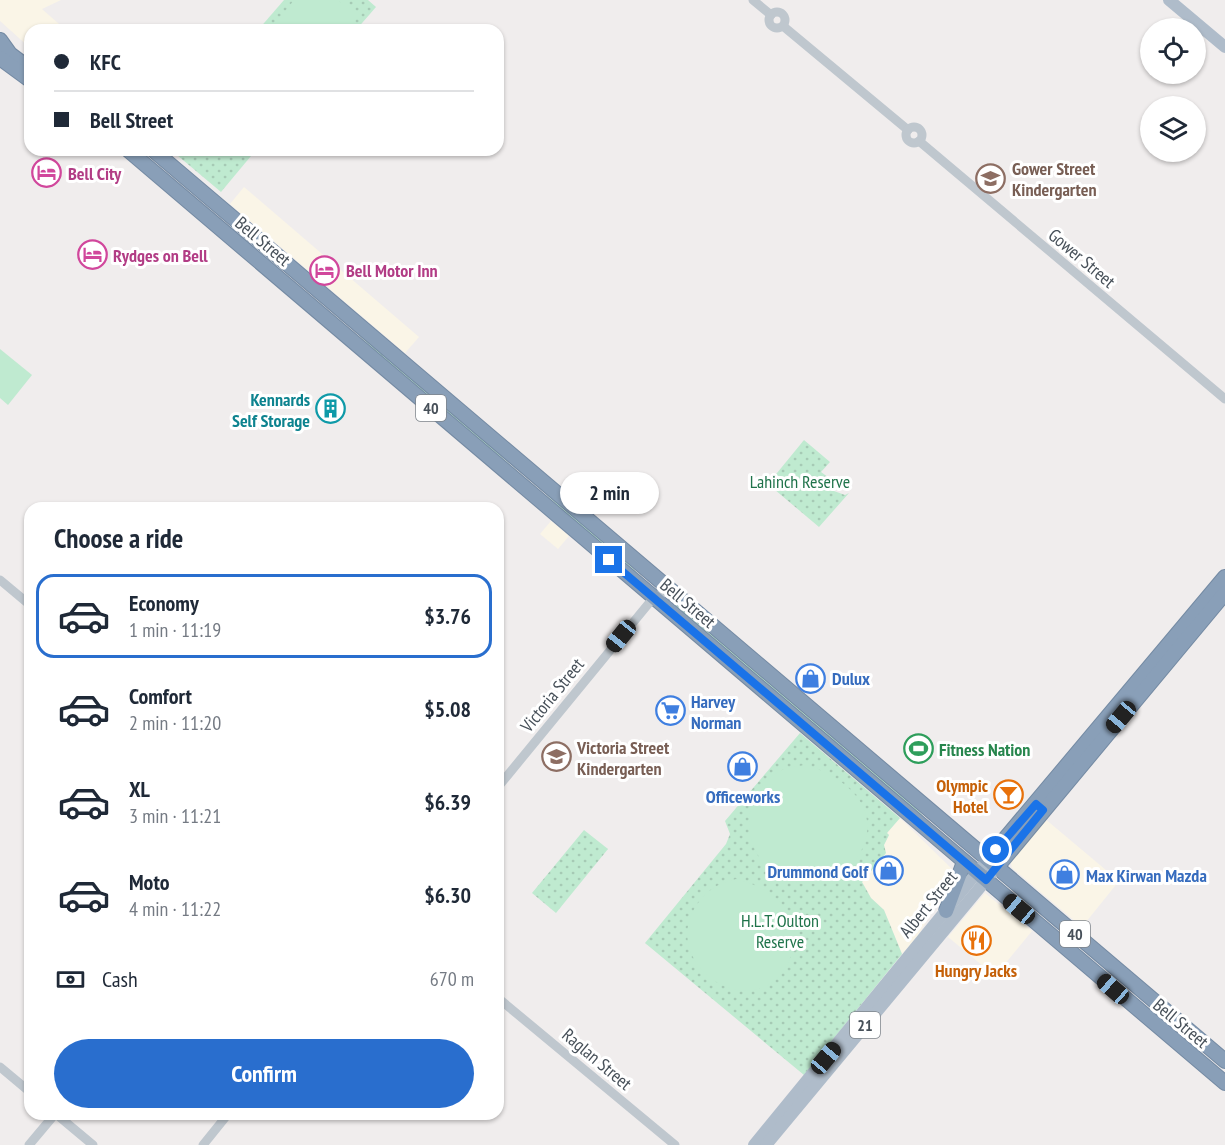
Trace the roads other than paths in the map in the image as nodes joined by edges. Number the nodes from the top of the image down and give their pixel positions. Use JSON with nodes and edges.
{"nodes":[{"id":1,"x":753,"y":0,"type":"edge"},
{"id":2,"x":1169,"y":0,"type":"edge"},
{"id":3,"x":0,"y":39,"type":"edge"},
{"id":4,"x":1225,"y":47,"type":"edge"},
{"id":5,"x":24,"y":54,"type":"edge"},
{"id":6,"x":0,"y":58,"type":"edge"},
{"id":7,"x":24,"y":64,"type":"edge"},
{"id":8,"x":24,"y":76,"type":"edge"},
{"id":9,"x":135,"y":156,"type":"edge"},
{"id":10,"x":160,"y":156,"type":"edge"},
{"id":11,"x":1225,"y":399,"type":"edge"},
{"id":12,"x":1225,"y":577,"type":"edge"},
{"id":13,"x":0,"y":579,"type":"edge"},
{"id":14,"x":673,"y":590,"type":"junction"},
{"id":15,"x":1218,"y":596,"type":"edge"},
{"id":16,"x":654,"y":597,"type":"junction"},
{"id":17,"x":24,"y":600,"type":"edge"},
{"id":18,"x":504,"y":780,"type":"edge"},
{"id":19,"x":908,"y":791,"type":"junction"},
{"id":20,"x":915,"y":820,"type":"junction"},
{"id":21,"x":964,"y":862,"type":"junction"},
{"id":22,"x":992,"y":863,"type":"junction"},
{"id":23,"x":981,"y":877,"type":"junction"},
{"id":24,"x":946,"y":911,"type":"junction"},
{"id":25,"x":934,"y":933,"type":"junction"},
{"id":26,"x":1154,"y":1001,"type":"junction"},
{"id":27,"x":504,"y":1003,"type":"edge"},
{"id":28,"x":1143,"y":1015,"type":"junction"},
{"id":29,"x":1225,"y":1061,"type":"edge"},
{"id":30,"x":0,"y":1067,"type":"edge"},
{"id":31,"x":1225,"y":1083,"type":"edge"},
{"id":32,"x":24,"y":1087,"type":"edge"},
{"id":33,"x":51,"y":1120,"type":"edge"},
{"id":34,"x":63,"y":1120,"type":"edge"},
{"id":35,"x":223,"y":1120,"type":"edge"},
{"id":36,"x":768,"y":1138,"type":"edge"},
{"id":37,"x":29,"y":1145,"type":"edge"},
{"id":38,"x":93,"y":1145,"type":"edge"},
{"id":39,"x":204,"y":1145,"type":"edge"},
{"id":40,"x":675,"y":1145,"type":"edge"},
{"id":41,"x":754,"y":1145,"type":"edge"}],
"edges":[{"from":1,"to":11,"type":"street","name":"Gower Street"},
{"from":2,"to":4,"type":"main road"},
{"from":3,"to":5,"type":"highway"},
{"from":3,"to":7,"type":"highway"},
{"from":6,"to":8,"type":"highway"},
{"from":9,"to":16,"type":"highway","name":"Bell Street","number":"40"},
{"from":10,"to":14,"type":"highway","name":"Bell Street","number":"40"},
{"from":12,"to":15,"type":"highway","name":"Albert Street","number":"21"},
{"from":13,"to":17,"type":"street"},
{"from":14,"to":16,"type":"street"},
{"from":14,"to":19,"type":"highway","name":"Bell Street","number":"40"},
{"from":15,"to":22,"type":"highway","name":"Albert Street","number":"21"},
{"from":16,"to":18,"type":"street","name":"Victoria Street"},
{"from":16,"to":20,"type":"highway","name":"Bell Street","number":"40"},
{"from":19,"to":20,"type":"highway"},
{"from":19,"to":22,"type":"highway","name":"Bell Street","number":"40"},
{"from":20,"to":21,"type":"highway","name":"Bell Street","number":"40"},
{"from":21,"to":23,"type":"highway","name":"Bell Street","number":"40"},
{"from":21,"to":24,"type":"highway"},
{"from":22,"to":23,"type":"main road","name":"Albert Street","number":"21"},
{"from":22,"to":26,"type":"highway","name":"Bell Street","number":"40"},
{"from":23,"to":24,"type":"main road","name":"Albert Street","number":"21"},
{"from":23,"to":25,"type":"main road","name":"Albert Street","number":"21"},
{"from":23,"to":28,"type":"highway","name":"Bell Street","number":"40"},
{"from":24,"to":25,"type":"main road","name":"Albert Street","number":"21"},
{"from":25,"to":36,"type":"main road","name":"Albert Street","number":"21"},
{"from":26,"to":28,"type":"highway"},
{"from":26,"to":29,"type":"highway","name":"Bell Street","number":"40"},
{"from":27,"to":40,"type":"street","name":"Raglan Street"},
{"from":28,"to":31,"type":"highway","name":"Bell Street","number":"40"},
{"from":30,"to":32,"type":"street"},
{"from":33,"to":37,"type":"street"},
{"from":34,"to":38,"type":"street"},
{"from":35,"to":39,"type":"street"},
{"from":36,"to":41,"type":"main road","name":"Albert Street","number":"21"}]}
